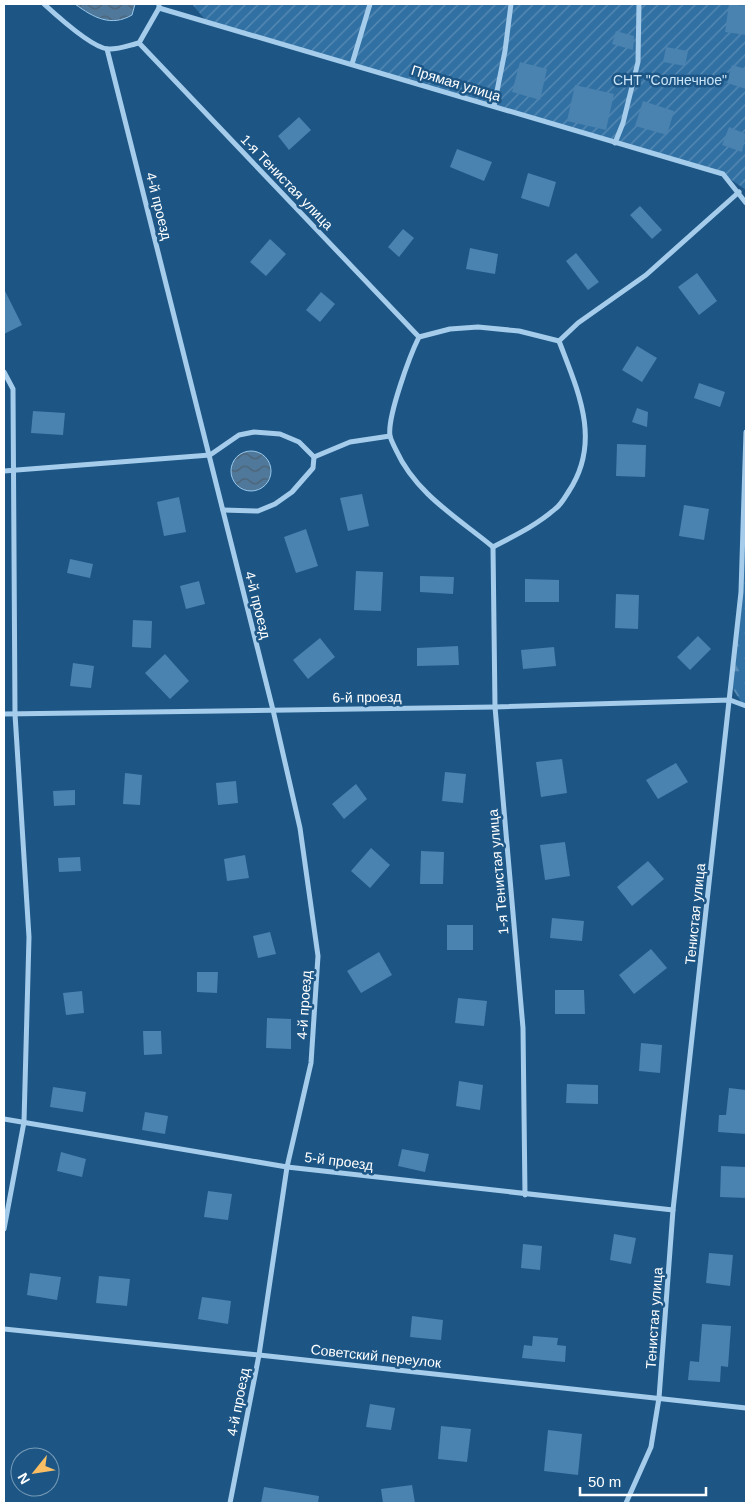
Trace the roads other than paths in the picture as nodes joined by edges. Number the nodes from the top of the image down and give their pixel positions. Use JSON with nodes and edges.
{"nodes":[{"id":1,"x":44,"y":4,"type":"edge"},
{"id":2,"x":370,"y":4,"type":"edge"},
{"id":3,"x":511,"y":4,"type":"edge"},
{"id":4,"x":638,"y":4,"type":"edge"},
{"id":5,"x":159,"y":6,"type":"edge"},
{"id":6,"x":139,"y":43,"type":"junction"},
{"id":7,"x":107,"y":49,"type":"junction"},
{"id":8,"x":352,"y":64,"type":"junction"},
{"id":9,"x":494,"y":106,"type":"junction"},
{"id":10,"x":615,"y":143,"type":"junction"},
{"id":11,"x":739,"y":192,"type":"junction"},
{"id":12,"x":746,"y":203,"type":"edge"},
{"id":13,"x":419,"y":337,"type":"junction"},
{"id":14,"x":559,"y":341,"type":"junction"},
{"id":15,"x":4,"y":372,"type":"edge"},
{"id":16,"x":746,"y":432,"type":"edge"},
{"id":17,"x":390,"y":436,"type":"junction"},
{"id":18,"x":210,"y":455,"type":"junction"},
{"id":19,"x":314,"y":457,"type":"junction"},
{"id":20,"x":4,"y":471,"type":"edge"},
{"id":21,"x":14,"y":471,"type":"junction"},
{"id":22,"x":223,"y":510,"type":"junction"},
{"id":23,"x":493,"y":547,"type":"junction"},
{"id":24,"x":730,"y":700,"type":"junction"},
{"id":25,"x":746,"y":706,"type":"edge"},
{"id":26,"x":495,"y":707,"type":"junction"},
{"id":27,"x":273,"y":710,"type":"junction"},
{"id":28,"x":4,"y":714,"type":"edge"},
{"id":29,"x":15,"y":714,"type":"junction"},
{"id":30,"x":4,"y":1119,"type":"edge"},
{"id":31,"x":24,"y":1122,"type":"junction"},
{"id":32,"x":287,"y":1166,"type":"junction"},
{"id":33,"x":525,"y":1195,"type":"junction"},
{"id":34,"x":673,"y":1210,"type":"junction"},
{"id":35,"x":4,"y":1229,"type":"edge"},
{"id":36,"x":4,"y":1330,"type":"edge"},
{"id":37,"x":259,"y":1354,"type":"junction"},
{"id":38,"x":659,"y":1398,"type":"junction"},
{"id":39,"x":746,"y":1408,"type":"edge"},
{"id":40,"x":230,"y":1503,"type":"edge"},
{"id":41,"x":626,"y":1503,"type":"edge"}],
"edges":[{"from":1,"to":7,"type":"street"},
{"from":2,"to":8,"type":"street"},
{"from":3,"to":9,"type":"street"},
{"from":4,"to":10,"type":"street"},
{"from":5,"to":6,"type":"street"},
{"from":5,"to":8,"type":"street","name":"Прямая улица"},
{"from":6,"to":7,"type":"street"},
{"from":6,"to":13,"type":"street","name":"1-я Тенистая улица"},
{"from":7,"to":18,"type":"street","name":"4-й проезд"},
{"from":8,"to":9,"type":"street","name":"Прямая улица"},
{"from":9,"to":10,"type":"street","name":"Прямая улица"},
{"from":10,"to":11,"type":"street","name":"Прямая улица"},
{"from":11,"to":12,"type":"street"},
{"from":11,"to":14,"type":"street"},
{"from":13,"to":14,"type":"street"},
{"from":13,"to":17,"type":"street"},
{"from":14,"to":23,"type":"street"},
{"from":15,"to":21,"type":"street"},
{"from":16,"to":24,"type":"street","name":"Тенистая улица"},
{"from":17,"to":19,"type":"street"},
{"from":17,"to":23,"type":"street"},
{"from":18,"to":19,"type":"street"},
{"from":18,"to":21,"type":"street"},
{"from":18,"to":22,"type":"street"},
{"from":19,"to":22,"type":"street"},
{"from":20,"to":21,"type":"street"},
{"from":21,"to":29,"type":"street"},
{"from":22,"to":27,"type":"street","name":"4-й проезд"},
{"from":23,"to":26,"type":"street","name":"1-я Тенистая улица"},
{"from":24,"to":25,"type":"street"},
{"from":24,"to":26,"type":"street","name":"6-й проезд"},
{"from":24,"to":34,"type":"street","name":"Тенистая улица"},
{"from":26,"to":27,"type":"street","name":"6-й проезд"},
{"from":26,"to":33,"type":"street","name":"1-я Тенистая улица"},
{"from":27,"to":29,"type":"street","name":"6-й проезд"},
{"from":27,"to":32,"type":"street","name":"4-й проезд"},
{"from":28,"to":29,"type":"street","name":"6-й проезд"},
{"from":29,"to":31,"type":"street"},
{"from":30,"to":31,"type":"street","name":"5-й проезд"},
{"from":31,"to":32,"type":"street","name":"5-й проезд"},
{"from":31,"to":35,"type":"street"},
{"from":32,"to":33,"type":"street","name":"5-й проезд"},
{"from":32,"to":37,"type":"street","name":"4-й проезд"},
{"from":33,"to":34,"type":"street","name":"5-й проезд"},
{"from":34,"to":38,"type":"street","name":"Тенистая улица"},
{"from":36,"to":37,"type":"street","name":"Советский переулок"},
{"from":37,"to":38,"type":"street","name":"Советский переулок"},
{"from":37,"to":40,"type":"street","name":"4-й проезд"},
{"from":38,"to":39,"type":"street","name":"Советский переулок"},
{"from":38,"to":41,"type":"street","name":"Тенистая улица"}]}
